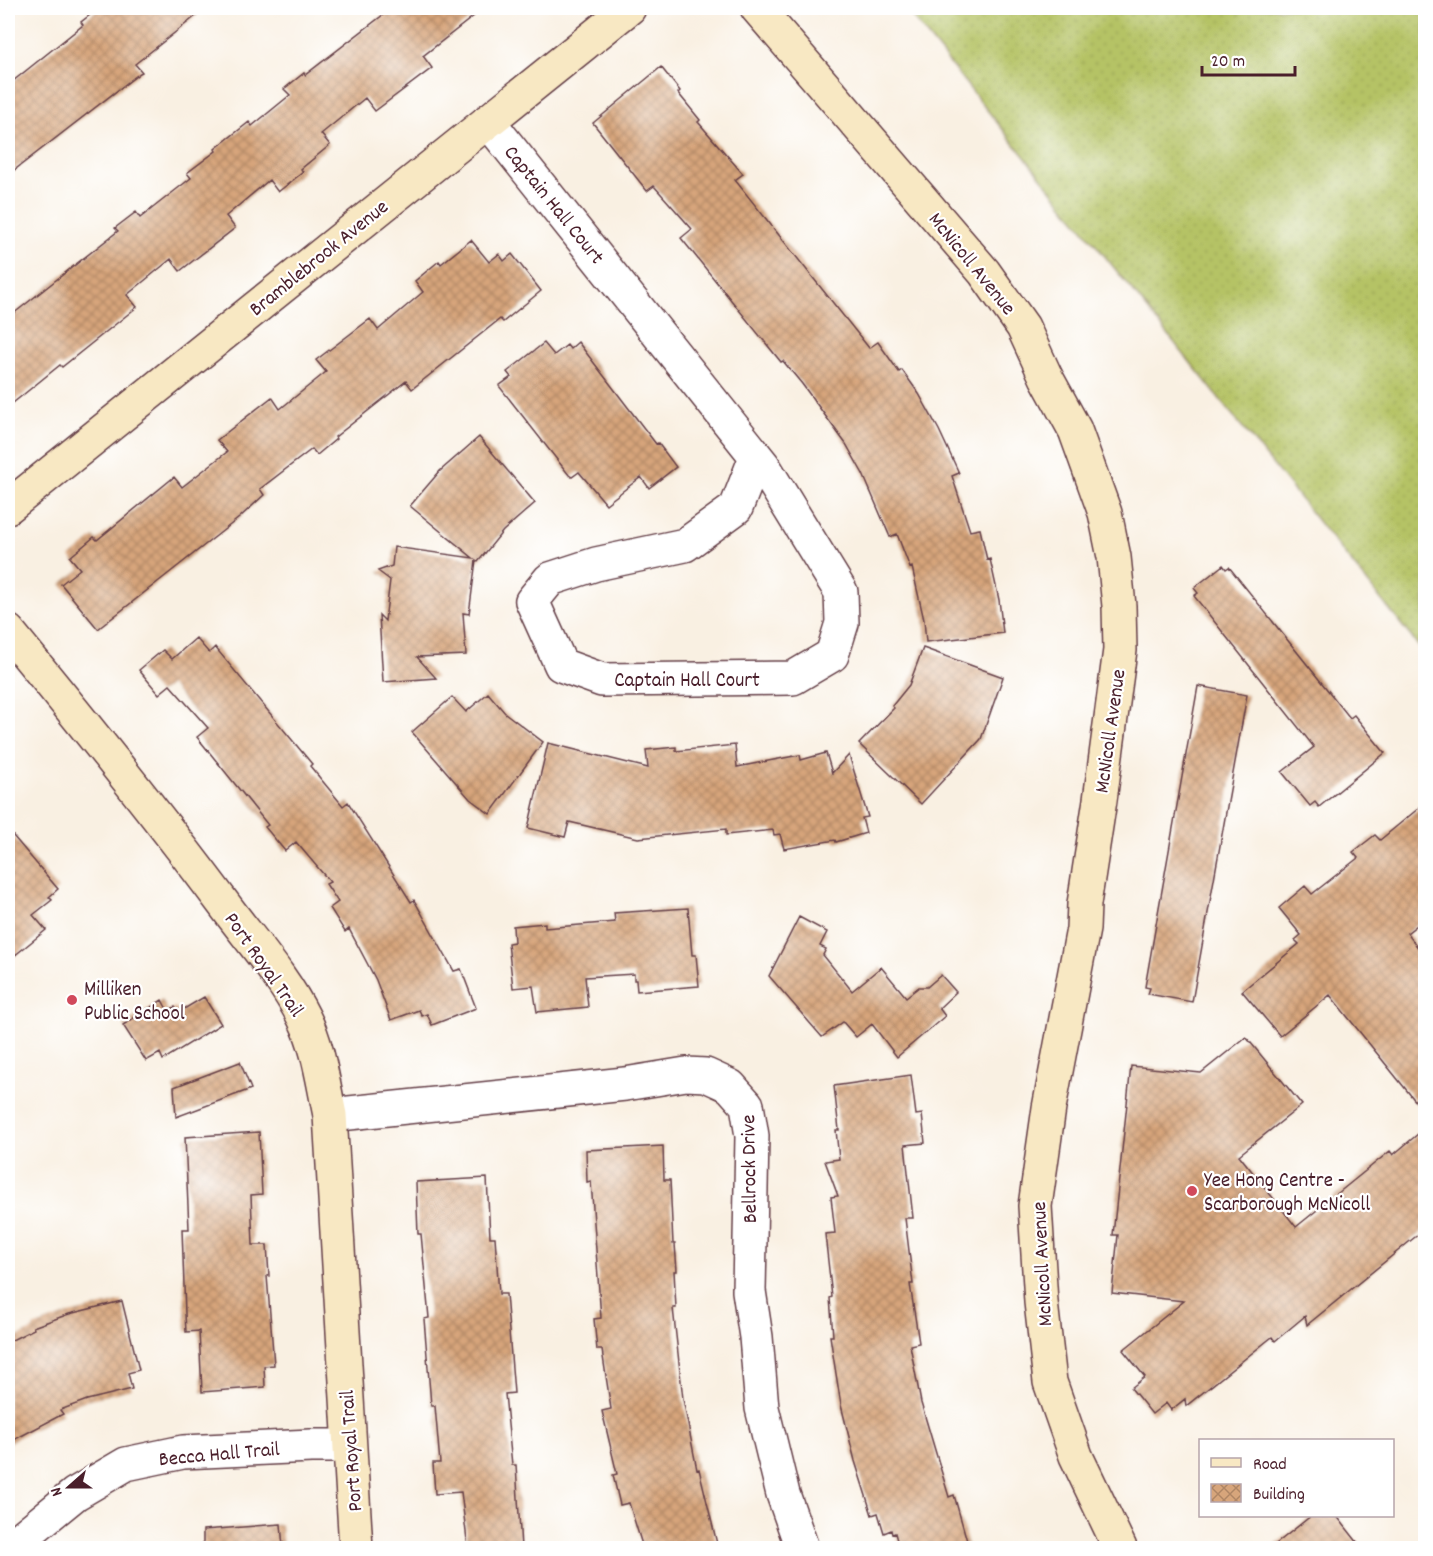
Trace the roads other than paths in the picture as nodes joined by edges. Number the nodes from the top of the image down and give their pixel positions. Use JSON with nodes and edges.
{"nodes":[{"id":1,"x":629,"y":8,"type":"edge"},
{"id":2,"x":758,"y":8,"type":"edge"},
{"id":3,"x":488,"y":121,"type":"junction"},
{"id":4,"x":756,"y":457,"type":"junction"},
{"id":5,"x":8,"y":507,"type":"edge"},
{"id":6,"x":8,"y":631,"type":"edge"},
{"id":7,"x":330,"y":1115,"type":"junction"},
{"id":8,"x":349,"y":1446,"type":"junction"},
{"id":9,"x":9,"y":1548,"type":"edge"},
{"id":10,"x":356,"y":1548,"type":"edge"},
{"id":11,"x":802,"y":1548,"type":"edge"},
{"id":12,"x":1120,"y":1548,"type":"edge"}],
"edges":[{"from":1,"to":3,"type":"street","name":"Bramblebrook Avenue"},
{"from":2,"to":12,"type":"street","name":"McNicoll Avenue"},
{"from":3,"to":4,"type":"street","name":"Captain Hall Court"},
{"from":3,"to":5,"type":"street","name":"Bramblebrook Avenue"},
{"from":4,"to":4,"type":"street","name":"Captain Hall Court"},
{"from":6,"to":7,"type":"street","name":"Port Royal Trail"},
{"from":7,"to":8,"type":"street","name":"Port Royal Trail"},
{"from":7,"to":11,"type":"street","name":"Bellrock Drive"},
{"from":8,"to":9,"type":"street","name":"Becca Hall Trail"},
{"from":8,"to":10,"type":"street","name":"Port Royal Trail"}]}
